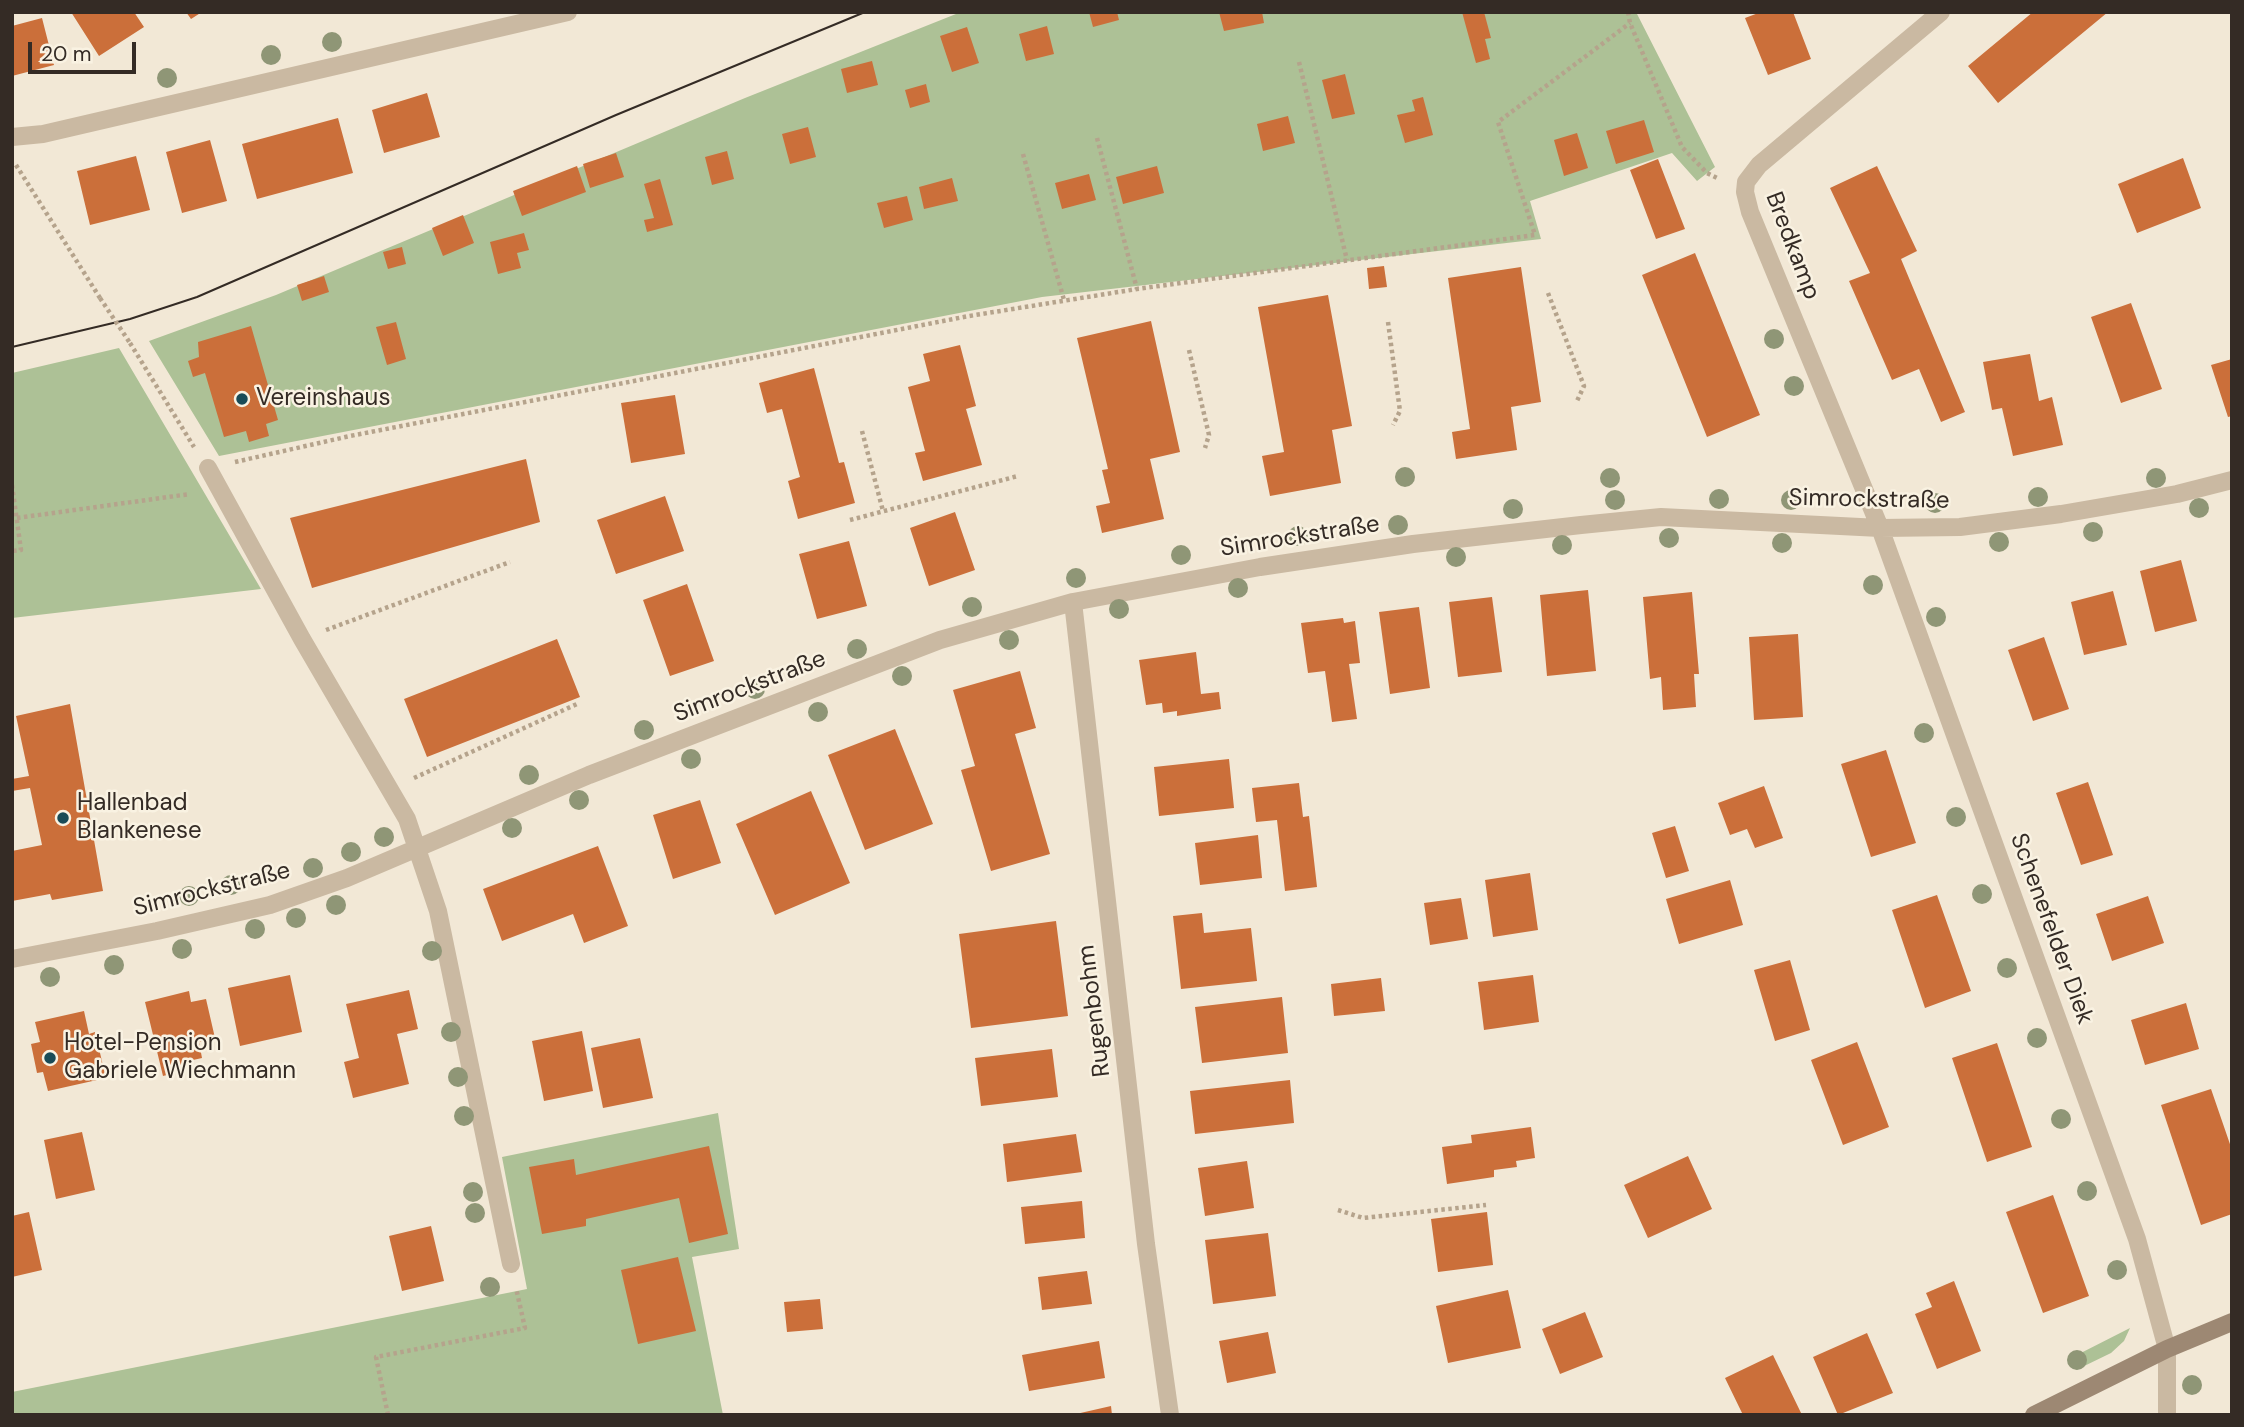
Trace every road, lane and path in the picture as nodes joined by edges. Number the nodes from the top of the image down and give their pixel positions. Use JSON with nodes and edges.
{"nodes":[{"id":1,"x":568,"y":12,"type":"edge"},
{"id":2,"x":1628,"y":12,"type":"edge"},
{"id":3,"x":1941,"y":12,"type":"edge"},
{"id":4,"x":1630,"y":23,"type":"junction"},
{"id":5,"x":1300,"y":62,"type":"dead end"},
{"id":6,"x":12,"y":137,"type":"edge"},
{"id":7,"x":1097,"y":138,"type":"dead end"},
{"id":8,"x":1023,"y":154,"type":"dead end"},
{"id":9,"x":12,"y":163,"type":"edge"},
{"id":10,"x":1745,"y":192,"type":"junction"},
{"id":11,"x":1348,"y":260,"type":"junction"},
{"id":12,"x":1137,"y":289,"type":"junction"},
{"id":13,"x":1548,"y":293,"type":"dead end"},
{"id":14,"x":1064,"y":300,"type":"junction"},
{"id":15,"x":975,"y":315,"type":"junction"},
{"id":16,"x":1388,"y":322,"type":"dead end"},
{"id":17,"x":976,"y":323,"type":"dead end"},
{"id":18,"x":1189,"y":349,"type":"dead end"},
{"id":19,"x":1577,"y":401,"type":"dead end"},
{"id":20,"x":1393,"y":425,"type":"dead end"},
{"id":21,"x":862,"y":431,"type":"dead end"},
{"id":22,"x":1205,"y":448,"type":"dead end"},
{"id":23,"x":208,"y":468,"type":"junction"},
{"id":24,"x":1018,"y":476,"type":"dead end"},
{"id":25,"x":2232,"y":480,"type":"edge"},
{"id":26,"x":12,"y":485,"type":"edge"},
{"id":27,"x":219,"y":490,"type":"junction"},
{"id":28,"x":883,"y":511,"type":"junction"},
{"id":29,"x":17,"y":518,"type":"junction"},
{"id":30,"x":850,"y":520,"type":"dead end"},
{"id":31,"x":1880,"y":528,"type":"junction"},
{"id":32,"x":12,"y":551,"type":"edge"},
{"id":33,"x":510,"y":562,"type":"dead end"},
{"id":34,"x":1073,"y":602,"type":"junction"},
{"id":35,"x":302,"y":639,"type":"junction"},
{"id":36,"x":577,"y":704,"type":"dead end"},
{"id":37,"x":391,"y":789,"type":"junction"},
{"id":38,"x":418,"y":849,"type":"junction"},
{"id":39,"x":12,"y":959,"type":"edge"},
{"id":40,"x":1486,"y":1205,"type":"dead end"},
{"id":41,"x":1338,"y":1210,"type":"dead end"},
{"id":42,"x":511,"y":1264,"type":"joint"},
{"id":43,"x":2232,"y":1322,"type":"edge"},
{"id":44,"x":2167,"y":1349,"type":"junction"},
{"id":45,"x":388,"y":1415,"type":"edge"},
{"id":46,"x":1170,"y":1415,"type":"edge"},
{"id":47,"x":2034,"y":1415,"type":"edge"},
{"id":48,"x":2168,"y":1415,"type":"edge"}],
"edges":[{"from":1,"to":6,"type":"street"},
{"from":2,"to":4,"type":"path"},
{"from":3,"to":10,"type":"street","name":"Bredkamp"},
{"from":4,"to":10,"type":"path"},
{"from":4,"to":11,"type":"path"},
{"from":5,"to":11,"type":"path"},
{"from":7,"to":12,"type":"path"},
{"from":8,"to":14,"type":"path"},
{"from":9,"to":23,"type":"path","bridge":true},
{"from":10,"to":31,"type":"street","name":"Bredkamp"},
{"from":11,"to":12,"type":"path"},
{"from":12,"to":14,"type":"path"},
{"from":13,"to":19,"type":"path"},
{"from":14,"to":15,"type":"path"},
{"from":15,"to":17,"type":"path"},
{"from":15,"to":23,"type":"path"},
{"from":16,"to":20,"type":"path"},
{"from":18,"to":22,"type":"path"},
{"from":21,"to":28,"type":"path"},
{"from":23,"to":27,"type":"street"},
{"from":24,"to":28,"type":"path"},
{"from":25,"to":31,"type":"street","name":"Simrockstraße"},
{"from":26,"to":29,"type":"path"},
{"from":27,"to":29,"type":"path"},
{"from":27,"to":35,"type":"street"},
{"from":28,"to":30,"type":"path"},
{"from":29,"to":32,"type":"path"},
{"from":31,"to":34,"type":"street","name":"Simrockstraße"},
{"from":31,"to":44,"type":"street","name":"Schenefelder Diek"},
{"from":33,"to":35,"type":"path"},
{"from":34,"to":38,"type":"street","name":"Simrockstraße"},
{"from":34,"to":46,"type":"street","name":"Rugenbohm"},
{"from":35,"to":37,"type":"street"},
{"from":36,"to":37,"type":"path"},
{"from":37,"to":38,"type":"street"},
{"from":38,"to":39,"type":"street","name":"Simrockstraße"},
{"from":38,"to":42,"type":"street"},
{"from":40,"to":41,"type":"path"},
{"from":42,"to":45,"type":"path"},
{"from":43,"to":44,"type":"street"},
{"from":44,"to":47,"type":"street"},
{"from":44,"to":48,"type":"street","name":"Schenefelder Diek"}]}
